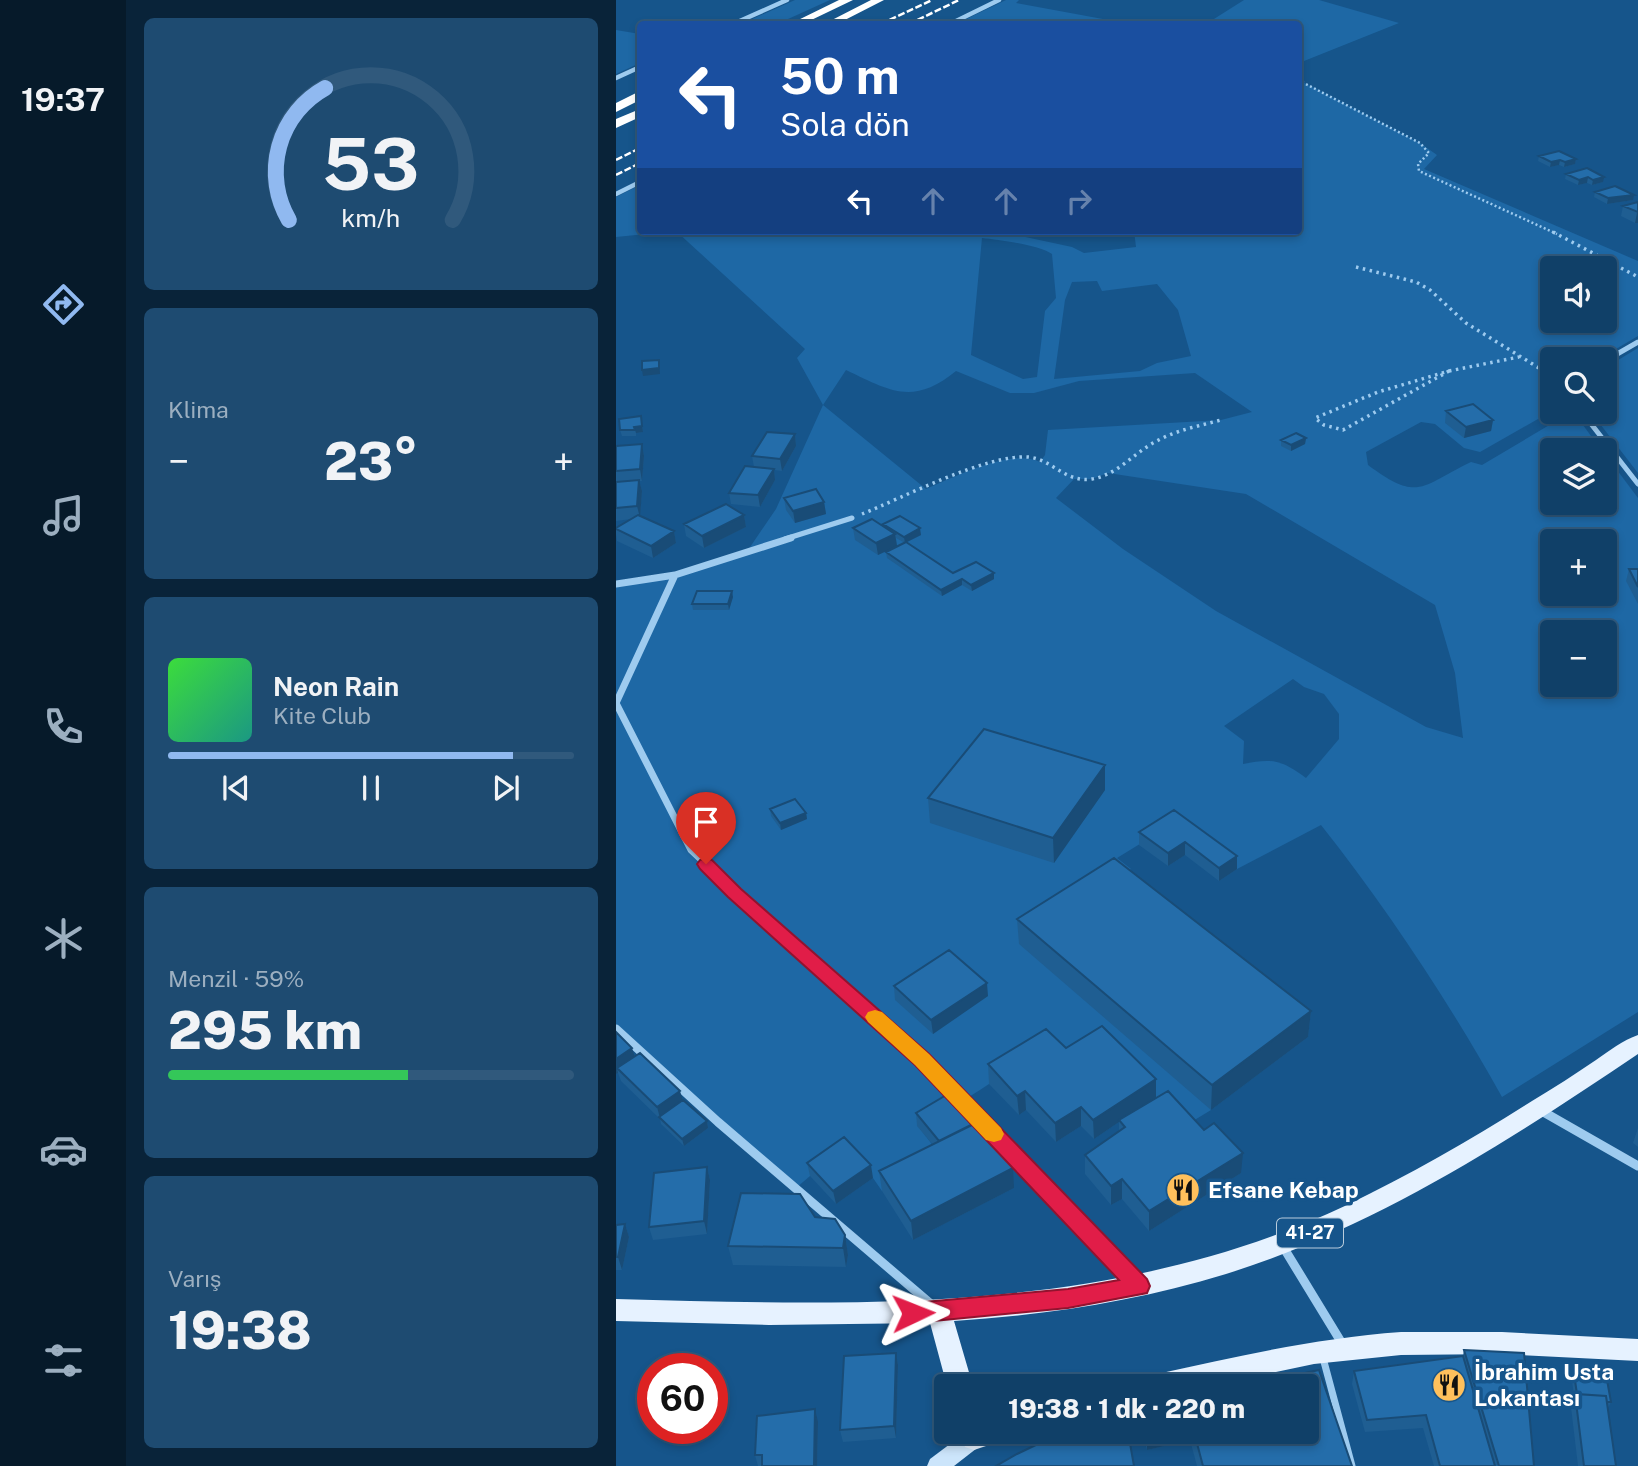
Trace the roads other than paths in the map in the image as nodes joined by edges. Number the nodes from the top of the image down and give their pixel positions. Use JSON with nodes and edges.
{"nodes":[{"id":1,"x":787,"y":0,"type":"edge"},
{"id":2,"x":848,"y":0,"type":"edge"},
{"id":3,"x":879,"y":0,"type":"edge"},
{"id":4,"x":999,"y":0,"type":"edge"},
{"id":5,"x":740,"y":21,"type":"edge"},
{"id":6,"x":802,"y":21,"type":"edge"},
{"id":7,"x":834,"y":21,"type":"edge"},
{"id":8,"x":956,"y":21,"type":"edge"},
{"id":9,"x":637,"y":68,"type":"edge"},
{"id":10,"x":616,"y":78,"type":"edge"},
{"id":11,"x":637,"y":98,"type":"edge"},
{"id":12,"x":616,"y":108,"type":"edge"},
{"id":13,"x":637,"y":114,"type":"edge"},
{"id":14,"x":616,"y":124,"type":"edge"},
{"id":15,"x":637,"y":184,"type":"edge"},
{"id":16,"x":616,"y":194,"type":"edge"},
{"id":17,"x":1638,"y":342,"type":"edge"},
{"id":18,"x":1617,"y":353,"type":"edge"},
{"id":19,"x":1591,"y":424,"type":"edge"},
{"id":20,"x":1638,"y":484,"type":"edge"},
{"id":21,"x":852,"y":518,"type":"road end"},
{"id":22,"x":676,"y":575,"type":"junction"},
{"id":23,"x":616,"y":584,"type":"edge"},
{"id":24,"x":616,"y":1029,"type":"edge"},
{"id":25,"x":1638,"y":1043,"type":"edge"},
{"id":26,"x":1539,"y":1110,"type":"junction"},
{"id":27,"x":1638,"y":1166,"type":"edge"},
{"id":28,"x":1282,"y":1244,"type":"junction"},
{"id":29,"x":1139,"y":1286,"type":"junction"},
{"id":30,"x":616,"y":1310,"type":"edge"},
{"id":31,"x":940,"y":1313,"type":"junction"},
{"id":32,"x":1638,"y":1350,"type":"edge"},
{"id":33,"x":1333,"y":1351,"type":"junction"},
{"id":34,"x":957,"y":1374,"type":"edge"},
{"id":35,"x":1217,"y":1374,"type":"edge"},
{"id":36,"x":967,"y":1444,"type":"edge"},
{"id":37,"x":937,"y":1466,"type":"edge"},
{"id":38,"x":1352,"y":1466,"type":"edge"}],
"edges":[{"from":1,"to":5,"type":"street"},
{"from":2,"to":6,"type":"highway"},
{"from":3,"to":7,"type":"highway"},
{"from":4,"to":8,"type":"street"},
{"from":9,"to":10,"type":"street"},
{"from":11,"to":12,"type":"highway"},
{"from":13,"to":14,"type":"highway"},
{"from":15,"to":16,"type":"street"},
{"from":17,"to":18,"type":"street"},
{"from":19,"to":20,"type":"street"},
{"from":21,"to":22,"type":"street"},
{"from":22,"to":23,"type":"street"},
{"from":22,"to":29,"type":"street"},
{"from":24,"to":31,"type":"street"},
{"from":25,"to":26,"type":"main road","number":"41-27"},
{"from":26,"to":27,"type":"street"},
{"from":26,"to":28,"type":"main road","number":"41-27"},
{"from":28,"to":29,"type":"main road","number":"41-27"},
{"from":28,"to":33,"type":"street"},
{"from":29,"to":31,"type":"main road","number":"41-27"},
{"from":30,"to":31,"type":"main road","number":"41-27"},
{"from":31,"to":34,"type":"main road"},
{"from":32,"to":33,"type":"main road"},
{"from":33,"to":35,"type":"main road"},
{"from":33,"to":38,"type":"lane"},
{"from":36,"to":37,"type":"main road"}]}
